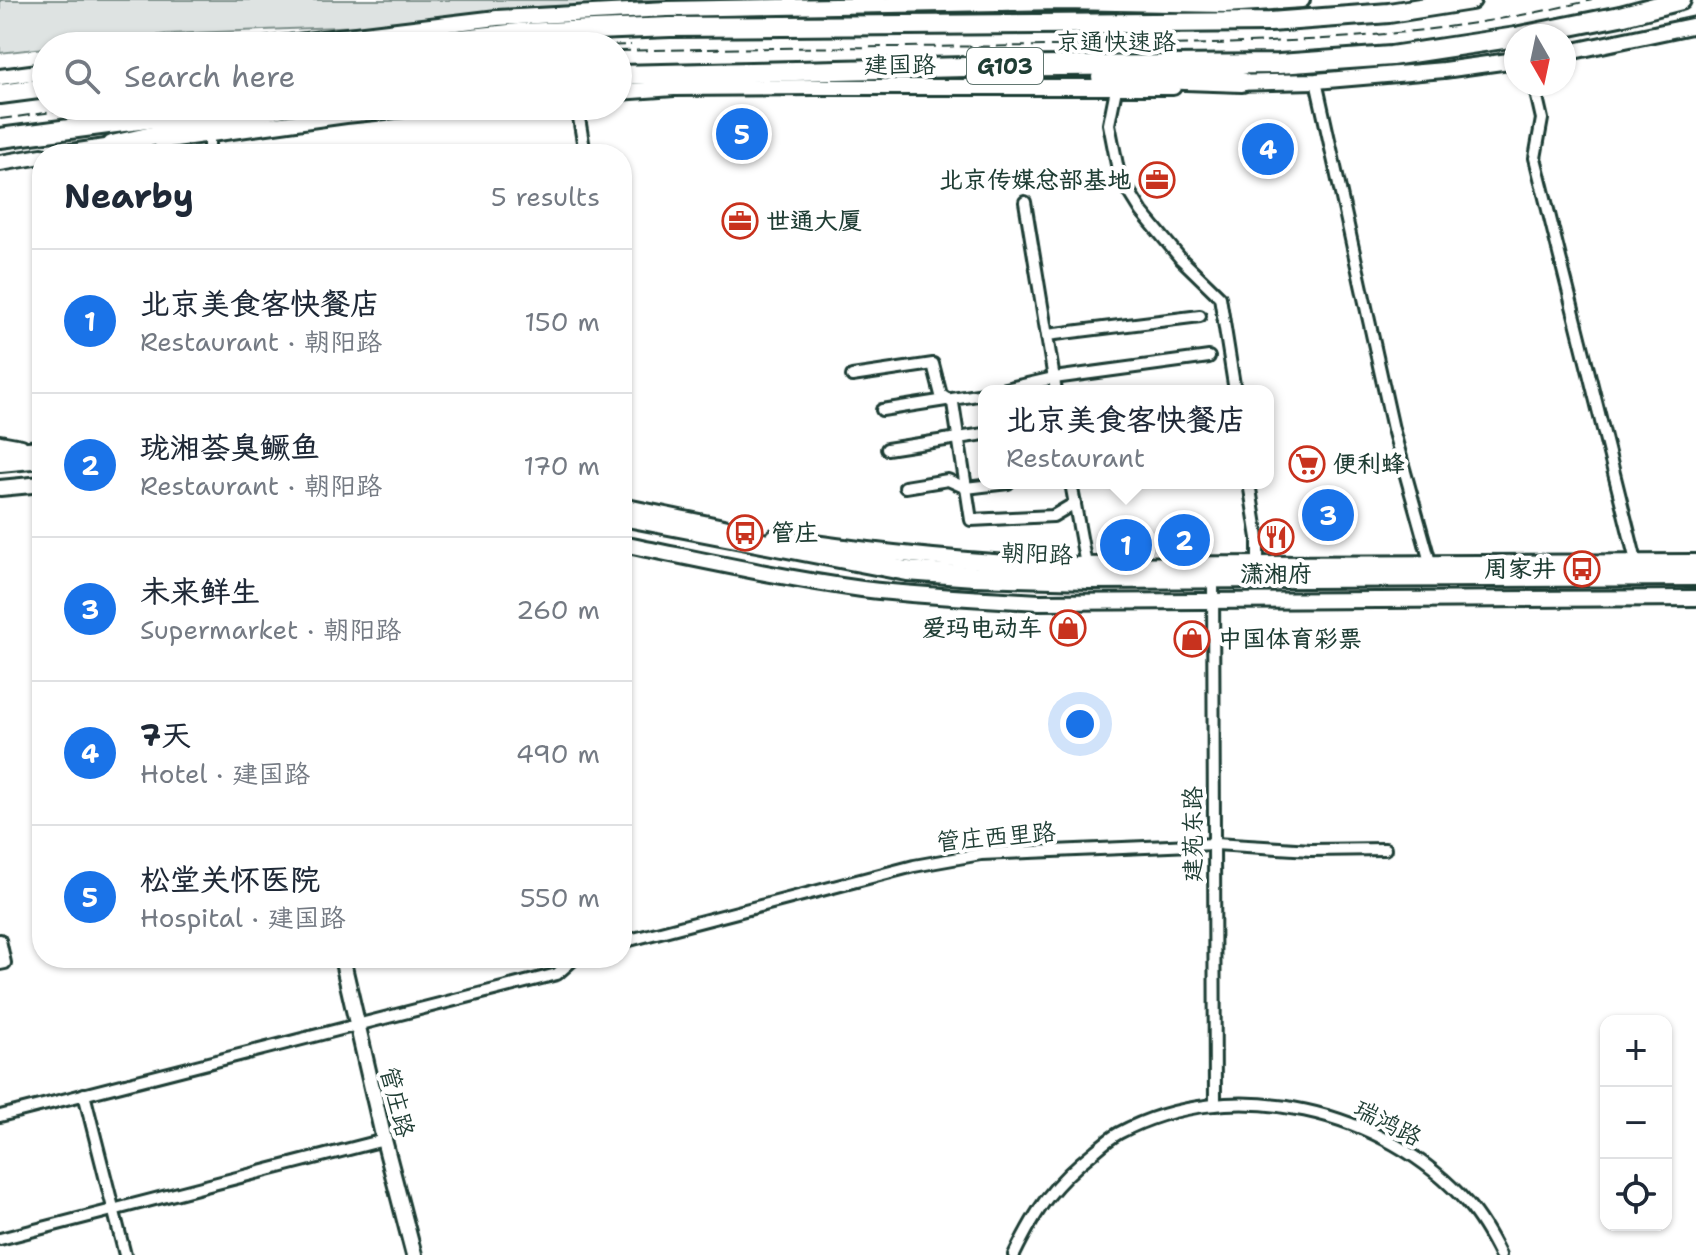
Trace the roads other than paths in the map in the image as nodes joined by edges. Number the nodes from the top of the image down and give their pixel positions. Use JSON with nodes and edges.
{"nodes":[{"id":1,"x":1302,"y":0,"type":"edge"},
{"id":2,"x":1471,"y":0,"type":"edge"},
{"id":3,"x":1681,"y":0,"type":"edge"},
{"id":4,"x":1225,"y":2,"type":"edge"},
{"id":5,"x":1576,"y":25,"type":"edge"},
{"id":6,"x":1696,"y":25,"type":"edge"},
{"id":7,"x":380,"y":32,"type":"edge"},
{"id":8,"x":544,"y":32,"type":"edge"},
{"id":9,"x":1504,"y":38,"type":"edge"},
{"id":10,"x":1576,"y":50,"type":"edge"},
{"id":11,"x":1504,"y":62,"type":"edge"},
{"id":12,"x":966,"y":67,"type":"junction"},
{"id":13,"x":32,"y":73,"type":"edge"},
{"id":14,"x":632,"y":75,"type":"edge"},
{"id":15,"x":0,"y":77,"type":"edge"},
{"id":16,"x":1316,"y":81,"type":"junction"},
{"id":17,"x":1242,"y":82,"type":"junction"},
{"id":18,"x":1116,"y":89,"type":"junction"},
{"id":19,"x":32,"y":90,"type":"edge"},
{"id":20,"x":632,"y":91,"type":"edge"},
{"id":21,"x":0,"y":94,"type":"edge"},
{"id":22,"x":1537,"y":96,"type":"edge"},
{"id":23,"x":139,"y":120,"type":"edge"},
{"id":24,"x":225,"y":120,"type":"edge"},
{"id":25,"x":313,"y":120,"type":"edge"},
{"id":26,"x":579,"y":120,"type":"edge"},
{"id":27,"x":209,"y":136,"type":"junction"},
{"id":28,"x":0,"y":138,"type":"edge"},
{"id":29,"x":117,"y":144,"type":"edge"},
{"id":30,"x":123,"y":144,"type":"edge"},
{"id":31,"x":209,"y":144,"type":"edge"},
{"id":32,"x":583,"y":144,"type":"edge"},
{"id":33,"x":32,"y":158,"type":"edge"},
{"id":34,"x":0,"y":163,"type":"edge"},
{"id":35,"x":1025,"y":202,"type":"dead end"},
{"id":36,"x":1200,"y":316,"type":"dead end"},
{"id":37,"x":1047,"y":335,"type":"junction"},
{"id":38,"x":1209,"y":357,"type":"dead end"},
{"id":39,"x":852,"y":376,"type":"dead end"},
{"id":40,"x":1054,"y":378,"type":"junction"},
{"id":41,"x":1023,"y":385,"type":"edge"},
{"id":42,"x":1055,"y":385,"type":"edge"},
{"id":43,"x":1234,"y":385,"type":"edge"},
{"id":44,"x":978,"y":395,"type":"edge"},
{"id":45,"x":950,"y":401,"type":"junction"},
{"id":46,"x":882,"y":410,"type":"dead end"},
{"id":47,"x":978,"y":435,"type":"edge"},
{"id":48,"x":959,"y":438,"type":"junction"},
{"id":49,"x":0,"y":441,"type":"edge"},
{"id":50,"x":32,"y":449,"type":"edge"},
{"id":51,"x":887,"y":449,"type":"dead end"},
{"id":52,"x":0,"y":451,"type":"edge"},
{"id":53,"x":32,"y":451,"type":"edge"},
{"id":54,"x":32,"y":453,"type":"edge"},
{"id":55,"x":0,"y":462,"type":"edge"},
{"id":56,"x":32,"y":470,"type":"edge"},
{"id":57,"x":0,"y":472,"type":"edge"},
{"id":58,"x":32,"y":485,"type":"edge"},
{"id":59,"x":905,"y":487,"type":"dead end"},
{"id":60,"x":978,"y":487,"type":"edge"},
{"id":61,"x":0,"y":488,"type":"edge"},
{"id":62,"x":966,"y":488,"type":"junction"},
{"id":63,"x":1072,"y":489,"type":"edge"},
{"id":64,"x":1250,"y":489,"type":"edge"},
{"id":65,"x":1075,"y":503,"type":"junction"},
{"id":66,"x":632,"y":508,"type":"edge"},
{"id":67,"x":632,"y":518,"type":"edge"},
{"id":68,"x":632,"y":527,"type":"edge"},
{"id":69,"x":632,"y":546,"type":"edge"},
{"id":70,"x":1636,"y":561,"type":"junction"},
{"id":71,"x":1258,"y":562,"type":"junction"},
{"id":72,"x":1430,"y":562,"type":"junction"},
{"id":73,"x":1696,"y":562,"type":"edge"},
{"id":74,"x":1086,"y":565,"type":"junction"},
{"id":75,"x":1696,"y":576,"type":"edge"},
{"id":76,"x":1213,"y":582,"type":"junction"},
{"id":77,"x":1696,"y":586,"type":"edge"},
{"id":78,"x":1696,"y":598,"type":"edge"},
{"id":79,"x":1213,"y":844,"type":"junction"},
{"id":80,"x":1385,"y":849,"type":"dead end"},
{"id":81,"x":632,"y":939,"type":"edge"},
{"id":82,"x":0,"y":940,"type":"edge"},
{"id":83,"x":0,"y":964,"type":"edge"},
{"id":84,"x":344,"y":968,"type":"edge"},
{"id":85,"x":564,"y":968,"type":"edge"},
{"id":86,"x":356,"y":1026,"type":"junction"},
{"id":87,"x":84,"y":1094,"type":"junction"},
{"id":88,"x":1215,"y":1105,"type":"junction"},
{"id":89,"x":0,"y":1116,"type":"edge"},
{"id":90,"x":384,"y":1140,"type":"junction"},
{"id":91,"x":113,"y":1210,"type":"junction"},
{"id":92,"x":0,"y":1239,"type":"edge"},
{"id":93,"x":125,"y":1255,"type":"edge"},
{"id":94,"x":414,"y":1255,"type":"edge"},
{"id":95,"x":1014,"y":1255,"type":"edge"},
{"id":96,"x":1500,"y":1255,"type":"edge"}],
"edges":[{"from":1,"to":4,"type":"main road"},
{"from":2,"to":8,"type":"highway","name":"京通快速路","number":"G103"},
{"from":3,"to":5,"type":"highway","name":"京通快速路","number":"G103"},
{"from":4,"to":7,"type":"main road"},
{"from":6,"to":10,"type":"main road"},
{"from":9,"to":12,"type":"highway","name":"京通快速路","number":"G103"},
{"from":11,"to":16,"type":"main road","name":"建国路"},
{"from":12,"to":14,"type":"highway","name":"京通快速路","number":"G103"},
{"from":12,"to":17,"type":"highway"},
{"from":13,"to":15,"type":"main road"},
{"from":16,"to":17,"type":"main road","name":"建国路"},
{"from":16,"to":72,"type":"street"},
{"from":17,"to":18,"type":"main road","name":"建国路"},
{"from":18,"to":20,"type":"main road","name":"建国路"},
{"from":18,"to":43,"type":"street"},
{"from":19,"to":21,"type":"highway"},
{"from":22,"to":70,"type":"street"},
{"from":23,"to":28,"type":"highway"},
{"from":24,"to":29,"type":"highway"},
{"from":25,"to":27,"type":"main road"},
{"from":26,"to":32,"type":"street"},
{"from":27,"to":30,"type":"main road"},
{"from":27,"to":31,"type":"street"},
{"from":33,"to":34,"type":"main road"},
{"from":35,"to":37,"type":"street"},
{"from":36,"to":37,"type":"street"},
{"from":37,"to":40,"type":"street"},
{"from":38,"to":40,"type":"street"},
{"from":39,"to":45,"type":"street"},
{"from":40,"to":41,"type":"street"},
{"from":40,"to":42,"type":"street"},
{"from":44,"to":45,"type":"street"},
{"from":45,"to":46,"type":"street"},
{"from":45,"to":48,"type":"street"},
{"from":47,"to":48,"type":"street"},
{"from":48,"to":51,"type":"street"},
{"from":48,"to":62,"type":"street"},
{"from":49,"to":50,"type":"street"},
{"from":52,"to":53,"type":"main road"},
{"from":54,"to":55,"type":"highway"},
{"from":56,"to":57,"type":"highway"},
{"from":58,"to":61,"type":"main road"},
{"from":59,"to":62,"type":"street"},
{"from":60,"to":62,"type":"street"},
{"from":62,"to":65,"type":"street"},
{"from":63,"to":65,"type":"street"},
{"from":64,"to":71,"type":"street"},
{"from":65,"to":74,"type":"street"},
{"from":66,"to":74,"type":"main road","name":"朝阳路"},
{"from":67,"to":76,"type":"highway","name":"朝阳路"},
{"from":68,"to":76,"type":"highway","name":"朝阳路"},
{"from":69,"to":76,"type":"main road","name":"朝阳路"},
{"from":70,"to":72,"type":"main road","name":"朝阳路"},
{"from":70,"to":73,"type":"main road","name":"朝阳路"},
{"from":71,"to":72,"type":"main road","name":"朝阳路"},
{"from":71,"to":76,"type":"main road","name":"朝阳路"},
{"from":74,"to":76,"type":"main road","name":"朝阳路"},
{"from":75,"to":76,"type":"highway","name":"朝阳路"},
{"from":76,"to":77,"type":"highway","name":"朝阳路"},
{"from":76,"to":78,"type":"main road","name":"朝阳路"},
{"from":76,"to":79,"type":"street","name":"建苑东路"},
{"from":79,"to":80,"type":"street","name":"管庄西里路"},
{"from":79,"to":81,"type":"street","name":"管庄西里路"},
{"from":79,"to":88,"type":"street","name":"建苑东路"},
{"from":82,"to":83,"type":"street"},
{"from":84,"to":86,"type":"main road","name":"管庄路"},
{"from":85,"to":86,"type":"street"},
{"from":86,"to":87,"type":"street"},
{"from":86,"to":90,"type":"main road","name":"管庄路"},
{"from":87,"to":89,"type":"street"},
{"from":87,"to":91,"type":"street"},
{"from":88,"to":95,"type":"street","name":"瑞鸿路"},
{"from":88,"to":96,"type":"street","name":"瑞鸿路"},
{"from":90,"to":91,"type":"street"},
{"from":90,"to":94,"type":"main road","name":"管庄路"},
{"from":91,"to":92,"type":"street"},
{"from":91,"to":93,"type":"street"}]}
